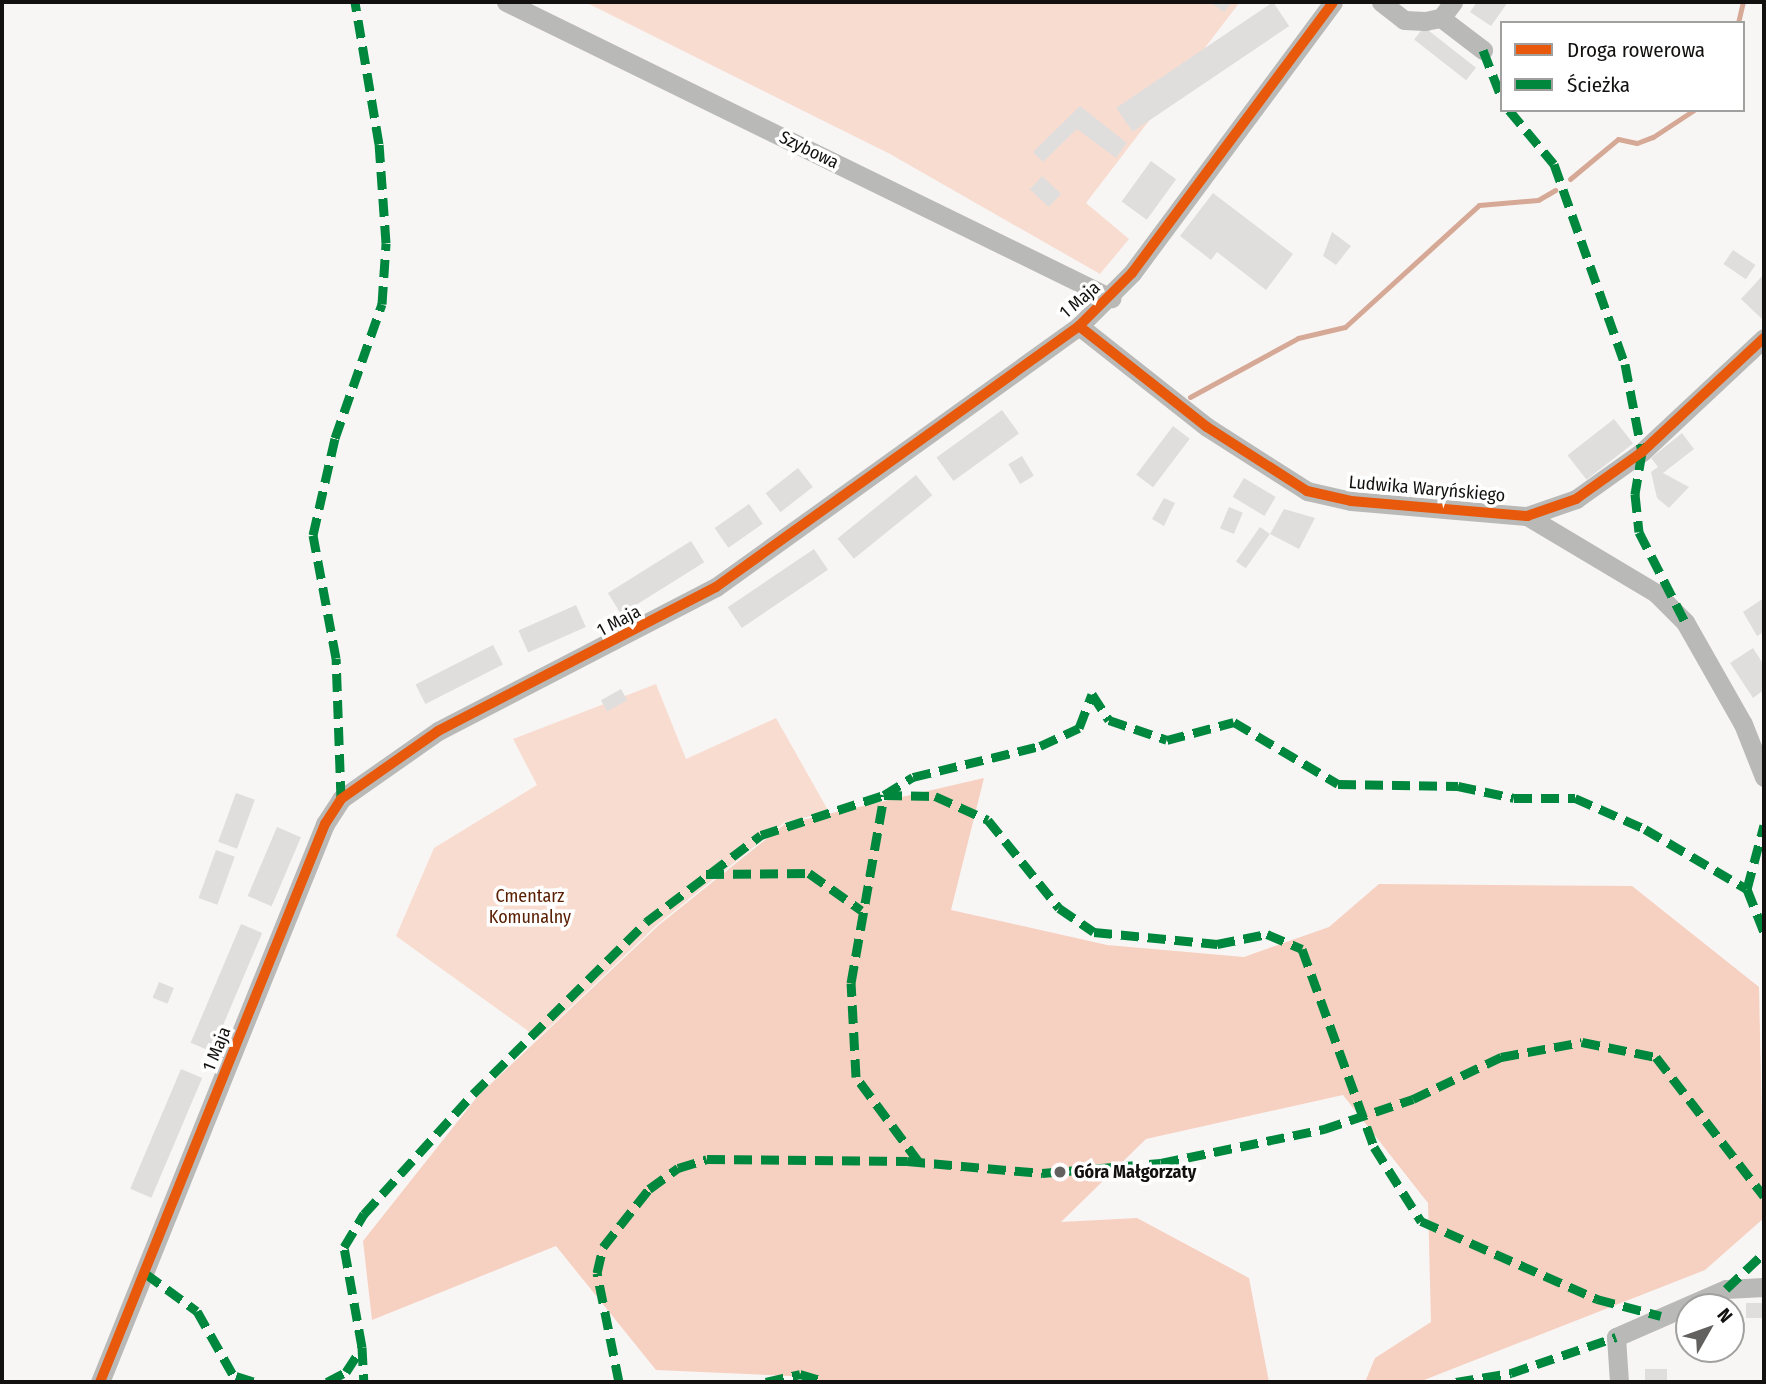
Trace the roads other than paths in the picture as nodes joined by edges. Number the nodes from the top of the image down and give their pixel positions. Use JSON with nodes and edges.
{"nodes":[{"id":1,"x":506,"y":2,"type":"edge"},
{"id":2,"x":1333,"y":2,"type":"edge"},
{"id":3,"x":1381,"y":2,"type":"edge"},
{"id":4,"x":1447,"y":10,"type":"edge"},
{"id":5,"x":1483,"y":50,"type":"dead end"},
{"id":6,"x":1111,"y":298,"type":"junction"},
{"id":7,"x":1079,"y":326,"type":"junction"},
{"id":8,"x":1764,"y":338,"type":"edge"},
{"id":9,"x":1576,"y":499,"type":"junction"},
{"id":10,"x":1527,"y":516,"type":"junction"},
{"id":11,"x":1572,"y":542,"type":"junction"},
{"id":12,"x":1764,"y":777,"type":"edge"},
{"id":13,"x":1764,"y":1287,"type":"edge"},
{"id":14,"x":100,"y":1382,"type":"edge"},
{"id":15,"x":1619,"y":1382,"type":"edge"}],
"edges":[{"from":1,"to":6,"type":"street","name":"Szybowa"},
{"from":2,"to":6,"type":"street","name":"1 Maja"},
{"from":3,"to":4,"type":"street"},
{"from":4,"to":5,"type":"street"},
{"from":6,"to":7,"type":"street","name":"1 Maja"},
{"from":7,"to":10,"type":"street","name":"Ludwika Waryńskiego"},
{"from":7,"to":14,"type":"street","name":"1 Maja"},
{"from":8,"to":9,"type":"street","name":"Ludwika Waryńskiego"},
{"from":9,"to":10,"type":"street","name":"Ludwika Waryńskiego"},
{"from":9,"to":11,"type":"street"},
{"from":10,"to":11,"type":"street"},
{"from":11,"to":12,"type":"street"},
{"from":13,"to":15,"type":"street"}]}
